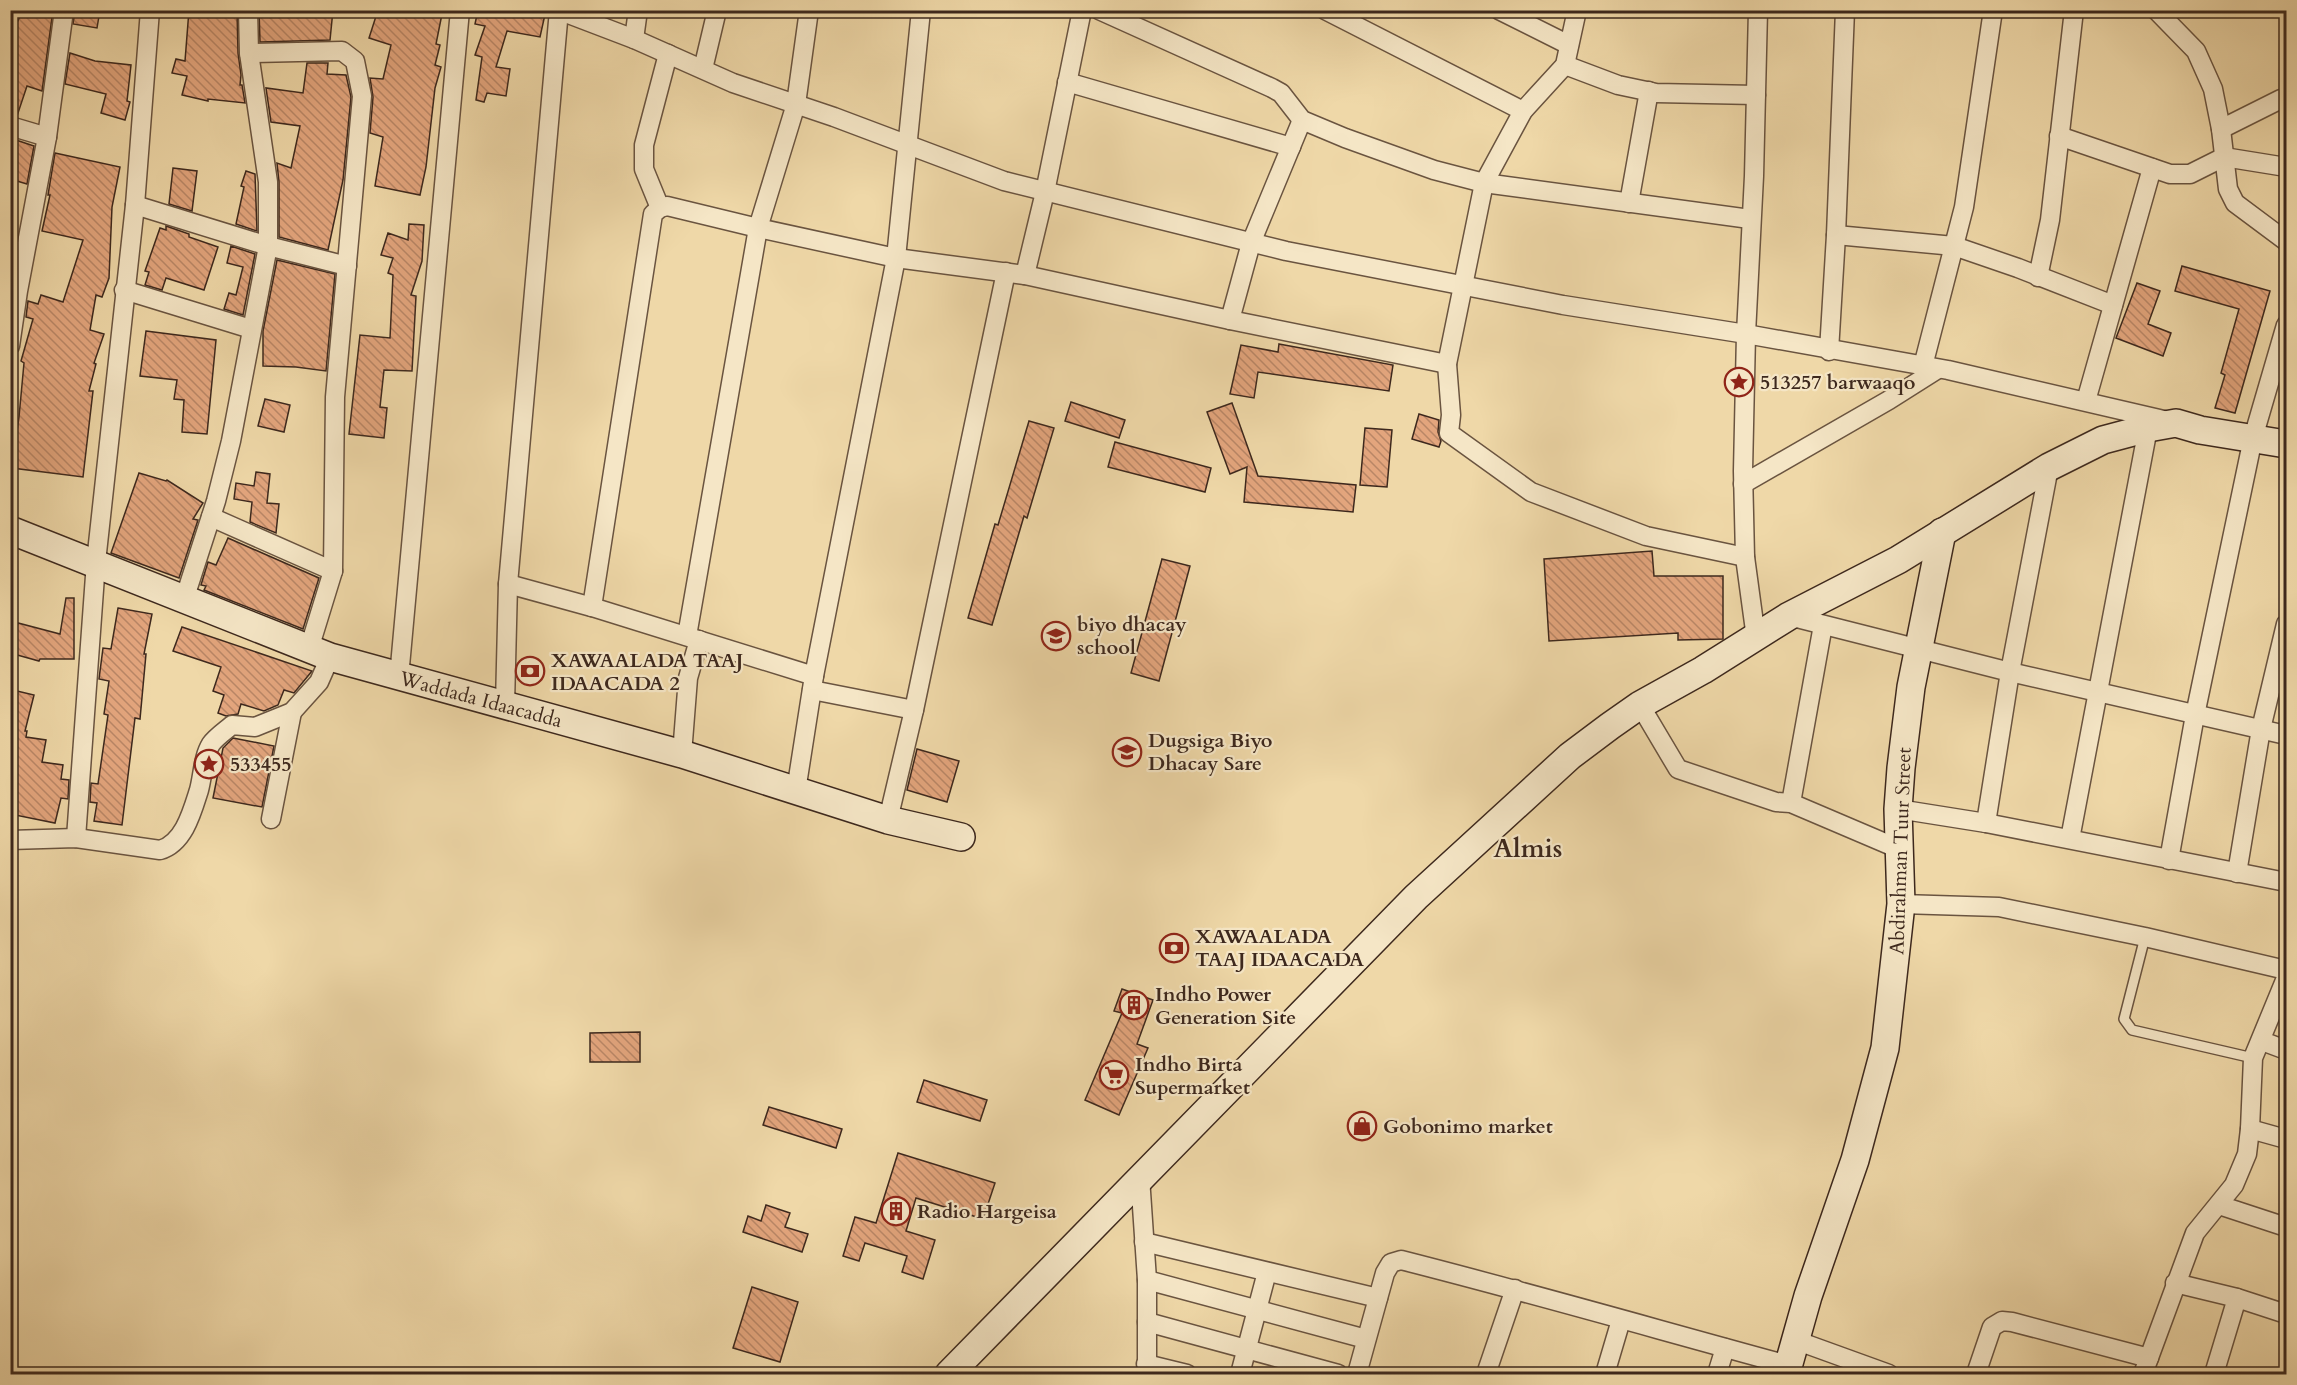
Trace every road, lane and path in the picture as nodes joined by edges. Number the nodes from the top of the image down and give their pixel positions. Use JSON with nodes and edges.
{"nodes":[{"id":1,"x":64,"y":10,"type":"edge"},
{"id":2,"x":150,"y":10,"type":"edge"},
{"id":3,"x":248,"y":10,"type":"edge"},
{"id":4,"x":460,"y":10,"type":"edge"},
{"id":5,"x":638,"y":10,"type":"edge"},
{"id":6,"x":717,"y":10,"type":"edge"},
{"id":7,"x":809,"y":10,"type":"edge"},
{"id":8,"x":921,"y":10,"type":"edge"},
{"id":9,"x":1082,"y":10,"type":"edge"},
{"id":10,"x":1325,"y":10,"type":"edge"},
{"id":11,"x":1499,"y":10,"type":"edge"},
{"id":12,"x":1577,"y":10,"type":"edge"},
{"id":13,"x":1758,"y":10,"type":"edge"},
{"id":14,"x":1845,"y":10,"type":"edge"},
{"id":15,"x":1993,"y":10,"type":"edge"},
{"id":16,"x":2074,"y":10,"type":"edge"},
{"id":17,"x":2156,"y":10,"type":"edge"},
{"id":18,"x":559,"y":11,"type":"edge"},
{"id":19,"x":1102,"y":11,"type":"edge"},
{"id":20,"x":634,"y":39,"type":"junction"},
{"id":21,"x":1569,"y":45,"type":"junction"},
{"id":22,"x":249,"y":53,"type":"junction"},
{"id":23,"x":668,"y":54,"type":"junction"},
{"id":24,"x":1565,"y":65,"type":"junction"},
{"id":25,"x":703,"y":69,"type":"junction"},
{"id":26,"x":1067,"y":82,"type":"junction"},
{"id":27,"x":1649,"y":91,"type":"junction"},
{"id":28,"x":1756,"y":95,"type":"junction"},
{"id":29,"x":2286,"y":99,"type":"edge"},
{"id":30,"x":796,"y":104,"type":"junction"},
{"id":31,"x":1523,"y":111,"type":"junction"},
{"id":32,"x":1302,"y":120,"type":"junction"},
{"id":33,"x":10,"y":126,"type":"edge"},
{"id":34,"x":2221,"y":129,"type":"junction"},
{"id":35,"x":2059,"y":136,"type":"junction"},
{"id":36,"x":47,"y":137,"type":"junction"},
{"id":37,"x":909,"y":146,"type":"junction"},
{"id":38,"x":1291,"y":147,"type":"junction"},
{"id":39,"x":2224,"y":158,"type":"junction"},
{"id":40,"x":2286,"y":167,"type":"edge"},
{"id":41,"x":2152,"y":168,"type":"junction"},
{"id":42,"x":1484,"y":183,"type":"junction"},
{"id":43,"x":1045,"y":192,"type":"junction"},
{"id":44,"x":1629,"y":203,"type":"junction"},
{"id":45,"x":135,"y":205,"type":"junction"},
{"id":46,"x":660,"y":207,"type":"junction"},
{"id":47,"x":1750,"y":219,"type":"junction"},
{"id":48,"x":758,"y":228,"type":"junction"},
{"id":49,"x":1836,"y":235,"type":"junction"},
{"id":50,"x":2286,"y":241,"type":"edge"},
{"id":51,"x":1251,"y":243,"type":"junction"},
{"id":52,"x":268,"y":246,"type":"junction"},
{"id":53,"x":1954,"y":246,"type":"junction"},
{"id":54,"x":896,"y":258,"type":"junction"},
{"id":55,"x":347,"y":266,"type":"junction"},
{"id":56,"x":1006,"y":272,"type":"junction"},
{"id":57,"x":1024,"y":275,"type":"junction"},
{"id":58,"x":2038,"y":277,"type":"junction"},
{"id":59,"x":1462,"y":285,"type":"junction"},
{"id":60,"x":124,"y":290,"type":"junction"},
{"id":61,"x":2113,"y":305,"type":"junction"},
{"id":62,"x":1230,"y":320,"type":"junction"},
{"id":63,"x":2286,"y":325,"type":"edge"},
{"id":64,"x":251,"y":329,"type":"junction"},
{"id":65,"x":1746,"y":334,"type":"junction"},
{"id":66,"x":10,"y":346,"type":"edge"},
{"id":67,"x":1829,"y":351,"type":"junction"},
{"id":68,"x":1447,"y":364,"type":"junction"},
{"id":69,"x":1930,"y":367,"type":"junction"},
{"id":70,"x":2086,"y":401,"type":"junction"},
{"id":71,"x":2176,"y":423,"type":"junction"},
{"id":72,"x":2148,"y":428,"type":"junction"},
{"id":73,"x":2253,"y":438,"type":"junction"},
{"id":74,"x":2286,"y":444,"type":"edge"},
{"id":75,"x":2049,"y":468,"type":"junction"},
{"id":76,"x":1743,"y":484,"type":"junction"},
{"id":77,"x":211,"y":517,"type":"junction"},
{"id":78,"x":10,"y":530,"type":"edge"},
{"id":79,"x":1942,"y":532,"type":"junction"},
{"id":80,"x":1745,"y":557,"type":"junction"},
{"id":81,"x":96,"y":562,"type":"junction"},
{"id":82,"x":333,"y":571,"type":"junction"},
{"id":83,"x":508,"y":584,"type":"junction"},
{"id":84,"x":184,"y":600,"type":"junction"},
{"id":85,"x":592,"y":607,"type":"junction"},
{"id":86,"x":1789,"y":616,"type":"junction"},
{"id":87,"x":1823,"y":624,"type":"junction"},
{"id":88,"x":2286,"y":624,"type":"edge"},
{"id":89,"x":693,"y":638,"type":"junction"},
{"id":90,"x":1756,"y":638,"type":"junction"},
{"id":91,"x":1919,"y":648,"type":"junction"},
{"id":92,"x":320,"y":653,"type":"junction"},
{"id":93,"x":2010,"y":672,"type":"junction"},
{"id":94,"x":399,"y":677,"type":"junction"},
{"id":95,"x":813,"y":683,"type":"junction"},
{"id":96,"x":2097,"y":692,"type":"junction"},
{"id":97,"x":505,"y":704,"type":"junction"},
{"id":98,"x":1640,"y":705,"type":"junction"},
{"id":99,"x":914,"y":710,"type":"junction"},
{"id":100,"x":292,"y":712,"type":"junction"},
{"id":101,"x":2195,"y":715,"type":"junction"},
{"id":102,"x":2261,"y":729,"type":"junction"},
{"id":103,"x":2286,"y":735,"type":"edge"},
{"id":104,"x":682,"y":754,"type":"junction"},
{"id":105,"x":795,"y":791,"type":"junction"},
{"id":106,"x":1791,"y":803,"type":"junction"},
{"id":107,"x":1898,"y":809,"type":"junction"},
{"id":108,"x":271,"y":819,"type":"dead end"},
{"id":109,"x":888,"y":820,"type":"junction"},
{"id":110,"x":1986,"y":823,"type":"junction"},
{"id":111,"x":961,"y":837,"type":"dead end"},
{"id":112,"x":76,"y":838,"type":"junction"},
{"id":113,"x":2070,"y":839,"type":"junction"},
{"id":114,"x":10,"y":840,"type":"edge"},
{"id":115,"x":1899,"y":849,"type":"junction"},
{"id":116,"x":2169,"y":860,"type":"junction"},
{"id":117,"x":2237,"y":873,"type":"junction"},
{"id":118,"x":2286,"y":882,"type":"edge"},
{"id":119,"x":1901,"y":904,"type":"junction"},
{"id":120,"x":2145,"y":937,"type":"junction"},
{"id":121,"x":2286,"y":970,"type":"edge"},
{"id":122,"x":2286,"y":978,"type":"edge"},
{"id":123,"x":2262,"y":1041,"type":"junction"},
{"id":124,"x":2286,"y":1050,"type":"edge"},
{"id":125,"x":2253,"y":1058,"type":"junction"},
{"id":126,"x":2250,"y":1130,"type":"junction"},
{"id":127,"x":2286,"y":1139,"type":"edge"},
{"id":128,"x":1140,"y":1177,"type":"junction"},
{"id":129,"x":2219,"y":1205,"type":"junction"},
{"id":130,"x":2286,"y":1227,"type":"edge"},
{"id":131,"x":1144,"y":1242,"type":"junction"},
{"id":132,"x":1267,"y":1272,"type":"junction"},
{"id":133,"x":1146,"y":1280,"type":"junction"},
{"id":134,"x":2175,"y":1283,"type":"junction"},
{"id":135,"x":1515,"y":1289,"type":"junction"},
{"id":136,"x":1378,"y":1298,"type":"junction"},
{"id":137,"x":2237,"y":1298,"type":"junction"},
{"id":138,"x":1257,"y":1311,"type":"junction"},
{"id":139,"x":2286,"y":1314,"type":"edge"},
{"id":140,"x":1621,"y":1320,"type":"junction"},
{"id":141,"x":1147,"y":1322,"type":"junction"},
{"id":142,"x":1366,"y":1339,"type":"junction"},
{"id":143,"x":1725,"y":1348,"type":"junction"},
{"id":144,"x":1248,"y":1349,"type":"junction"},
{"id":145,"x":1790,"y":1360,"type":"edge"},
{"id":146,"x":2146,"y":1366,"type":"edge"},
{"id":147,"x":1147,"y":1369,"type":"edge"},
{"id":148,"x":956,"y":1372,"type":"edge"},
{"id":149,"x":1187,"y":1374,"type":"edge"},
{"id":150,"x":1240,"y":1374,"type":"edge"},
{"id":151,"x":1338,"y":1374,"type":"edge"},
{"id":152,"x":1357,"y":1374,"type":"edge"},
{"id":153,"x":1486,"y":1374,"type":"edge"},
{"id":154,"x":1605,"y":1374,"type":"edge"},
{"id":155,"x":1717,"y":1374,"type":"edge"},
{"id":156,"x":1889,"y":1374,"type":"edge"},
{"id":157,"x":1976,"y":1374,"type":"edge"},
{"id":158,"x":2214,"y":1374,"type":"edge"}],
"edges":[{"from":1,"to":36,"type":"street"},
{"from":2,"to":45,"type":"street"},
{"from":3,"to":22,"type":"street"},
{"from":4,"to":94,"type":"street"},
{"from":5,"to":20,"type":"street"},
{"from":6,"to":25,"type":"street"},
{"from":7,"to":30,"type":"street"},
{"from":8,"to":37,"type":"street"},
{"from":9,"to":26,"type":"street"},
{"from":10,"to":31,"type":"street"},
{"from":11,"to":21,"type":"street"},
{"from":12,"to":21,"type":"street"},
{"from":13,"to":28,"type":"street"},
{"from":14,"to":49,"type":"street"},
{"from":15,"to":53,"type":"street"},
{"from":16,"to":35,"type":"street"},
{"from":17,"to":34,"type":"street"},
{"from":18,"to":20,"type":"street"},
{"from":18,"to":83,"type":"street"},
{"from":19,"to":32,"type":"street"},
{"from":20,"to":23,"type":"street"},
{"from":21,"to":24,"type":"street"},
{"from":22,"to":52,"type":"street"},
{"from":22,"to":55,"type":"street"},
{"from":23,"to":25,"type":"street"},
{"from":23,"to":46,"type":"street"},
{"from":24,"to":27,"type":"street"},
{"from":24,"to":31,"type":"street"},
{"from":25,"to":30,"type":"street"},
{"from":26,"to":38,"type":"street"},
{"from":26,"to":43,"type":"street"},
{"from":27,"to":28,"type":"street"},
{"from":27,"to":44,"type":"street"},
{"from":28,"to":47,"type":"street"},
{"from":29,"to":34,"type":"street"},
{"from":30,"to":37,"type":"street"},
{"from":30,"to":48,"type":"street"},
{"from":31,"to":42,"type":"street"},
{"from":32,"to":38,"type":"street"},
{"from":32,"to":42,"type":"street"},
{"from":33,"to":36,"type":"street"},
{"from":34,"to":39,"type":"street"},
{"from":35,"to":41,"type":"street"},
{"from":35,"to":58,"type":"street"},
{"from":36,"to":66,"type":"street"},
{"from":37,"to":43,"type":"street"},
{"from":37,"to":54,"type":"street"},
{"from":38,"to":51,"type":"street"},
{"from":39,"to":40,"type":"street"},
{"from":39,"to":41,"type":"street"},
{"from":39,"to":50,"type":"street"},
{"from":41,"to":61,"type":"street"},
{"from":42,"to":44,"type":"street"},
{"from":42,"to":59,"type":"street"},
{"from":43,"to":51,"type":"street"},
{"from":43,"to":57,"type":"street"},
{"from":44,"to":47,"type":"street"},
{"from":45,"to":52,"type":"street"},
{"from":45,"to":60,"type":"street"},
{"from":46,"to":48,"type":"street"},
{"from":46,"to":85,"type":"street"},
{"from":47,"to":65,"type":"street"},
{"from":48,"to":54,"type":"street"},
{"from":48,"to":89,"type":"street"},
{"from":49,"to":53,"type":"street"},
{"from":49,"to":67,"type":"street"},
{"from":51,"to":59,"type":"street"},
{"from":51,"to":62,"type":"street"},
{"from":52,"to":55,"type":"street"},
{"from":52,"to":64,"type":"street"},
{"from":53,"to":58,"type":"street"},
{"from":53,"to":69,"type":"street"},
{"from":54,"to":56,"type":"street"},
{"from":54,"to":95,"type":"street"},
{"from":55,"to":82,"type":"street"},
{"from":56,"to":57,"type":"street"},
{"from":56,"to":99,"type":"street"},
{"from":57,"to":62,"type":"street"},
{"from":58,"to":61,"type":"street"},
{"from":59,"to":65,"type":"street"},
{"from":59,"to":68,"type":"street"},
{"from":60,"to":64,"type":"street"},
{"from":60,"to":81,"type":"street"},
{"from":61,"to":70,"type":"street"},
{"from":62,"to":68,"type":"street"},
{"from":63,"to":73,"type":"street"},
{"from":64,"to":77,"type":"street"},
{"from":65,"to":67,"type":"street"},
{"from":65,"to":76,"type":"street"},
{"from":67,"to":69,"type":"street"},
{"from":68,"to":80,"type":"street"},
{"from":69,"to":70,"type":"street"},
{"from":69,"to":76,"type":"street"},
{"from":70,"to":71,"type":"street"},
{"from":71,"to":72,"type":"street"},
{"from":71,"to":73,"type":"street"},
{"from":72,"to":75,"type":"street"},
{"from":72,"to":96,"type":"street"},
{"from":73,"to":74,"type":"street"},
{"from":73,"to":101,"type":"street"},
{"from":75,"to":79,"type":"street"},
{"from":75,"to":93,"type":"street"},
{"from":76,"to":80,"type":"street"},
{"from":77,"to":82,"type":"street"},
{"from":77,"to":84,"type":"street"},
{"from":78,"to":81,"type":"street","name":"Waddada Idaacadda"},
{"from":79,"to":86,"type":"street"},
{"from":79,"to":91,"type":"street","name":"Abdirahman Tuur Street"},
{"from":80,"to":90,"type":"street"},
{"from":81,"to":84,"type":"street","name":"Waddada Idaacadda"},
{"from":81,"to":112,"type":"street"},
{"from":82,"to":92,"type":"street"},
{"from":83,"to":85,"type":"street"},
{"from":83,"to":97,"type":"street"},
{"from":84,"to":92,"type":"street","name":"Waddada Idaacadda"},
{"from":85,"to":89,"type":"street"},
{"from":86,"to":87,"type":"street"},
{"from":86,"to":90,"type":"street"},
{"from":87,"to":91,"type":"street"},
{"from":87,"to":106,"type":"street"},
{"from":88,"to":102,"type":"street"},
{"from":89,"to":95,"type":"street"},
{"from":89,"to":104,"type":"street"},
{"from":90,"to":98,"type":"street"},
{"from":91,"to":93,"type":"street"},
{"from":91,"to":107,"type":"street","name":"Abdirahman Tuur Street"},
{"from":92,"to":94,"type":"street","name":"Waddada Idaacadda"},
{"from":92,"to":100,"type":"street"},
{"from":93,"to":96,"type":"street"},
{"from":93,"to":110,"type":"street"},
{"from":94,"to":97,"type":"street","name":"Waddada Idaacadda"},
{"from":95,"to":99,"type":"street"},
{"from":95,"to":105,"type":"street"},
{"from":96,"to":101,"type":"street"},
{"from":96,"to":113,"type":"street"},
{"from":97,"to":104,"type":"street","name":"Waddada Idaacadda"},
{"from":98,"to":106,"type":"street"},
{"from":98,"to":128,"type":"street"},
{"from":99,"to":109,"type":"street"},
{"from":100,"to":108,"type":"street"},
{"from":100,"to":112,"type":"street"},
{"from":101,"to":102,"type":"street"},
{"from":101,"to":116,"type":"street"},
{"from":102,"to":103,"type":"street"},
{"from":102,"to":117,"type":"street"},
{"from":104,"to":105,"type":"street","name":"Waddada Idaacadda"},
{"from":105,"to":109,"type":"street","name":"Waddada Idaacadda"},
{"from":106,"to":115,"type":"street"},
{"from":107,"to":110,"type":"street"},
{"from":107,"to":115,"type":"street","name":"Abdirahman Tuur Street"},
{"from":109,"to":111,"type":"street","name":"Waddada Idaacadda"},
{"from":110,"to":113,"type":"street"},
{"from":112,"to":114,"type":"street"},
{"from":113,"to":116,"type":"street"},
{"from":115,"to":119,"type":"street","name":"Abdirahman Tuur Street"},
{"from":116,"to":117,"type":"street"},
{"from":117,"to":118,"type":"street"},
{"from":119,"to":120,"type":"street"},
{"from":119,"to":145,"type":"street","name":"Abdirahman Tuur Street"},
{"from":120,"to":121,"type":"street"},
{"from":120,"to":125,"type":"lane"},
{"from":122,"to":123,"type":"street"},
{"from":123,"to":124,"type":"street"},
{"from":123,"to":125,"type":"street"},
{"from":125,"to":126,"type":"street"},
{"from":126,"to":127,"type":"street"},
{"from":126,"to":129,"type":"street"},
{"from":128,"to":131,"type":"street"},
{"from":128,"to":148,"type":"street"},
{"from":129,"to":130,"type":"street"},
{"from":129,"to":134,"type":"street"},
{"from":131,"to":132,"type":"street"},
{"from":131,"to":133,"type":"street"},
{"from":132,"to":136,"type":"street"},
{"from":132,"to":138,"type":"street"},
{"from":133,"to":138,"type":"street"},
{"from":133,"to":141,"type":"street"},
{"from":134,"to":137,"type":"street"},
{"from":134,"to":146,"type":"street"},
{"from":135,"to":136,"type":"street"},
{"from":135,"to":140,"type":"street"},
{"from":135,"to":153,"type":"street"},
{"from":136,"to":142,"type":"street"},
{"from":137,"to":139,"type":"street"},
{"from":137,"to":158,"type":"street"},
{"from":138,"to":142,"type":"street"},
{"from":138,"to":144,"type":"street"},
{"from":140,"to":143,"type":"street"},
{"from":140,"to":154,"type":"street"},
{"from":141,"to":144,"type":"street"},
{"from":141,"to":147,"type":"street"},
{"from":142,"to":152,"type":"street"},
{"from":143,"to":145,"type":"street"},
{"from":143,"to":155,"type":"street"},
{"from":144,"to":150,"type":"street"},
{"from":144,"to":151,"type":"street"},
{"from":145,"to":156,"type":"street"},
{"from":146,"to":157,"type":"street"},
{"from":147,"to":149,"type":"street"}]}
